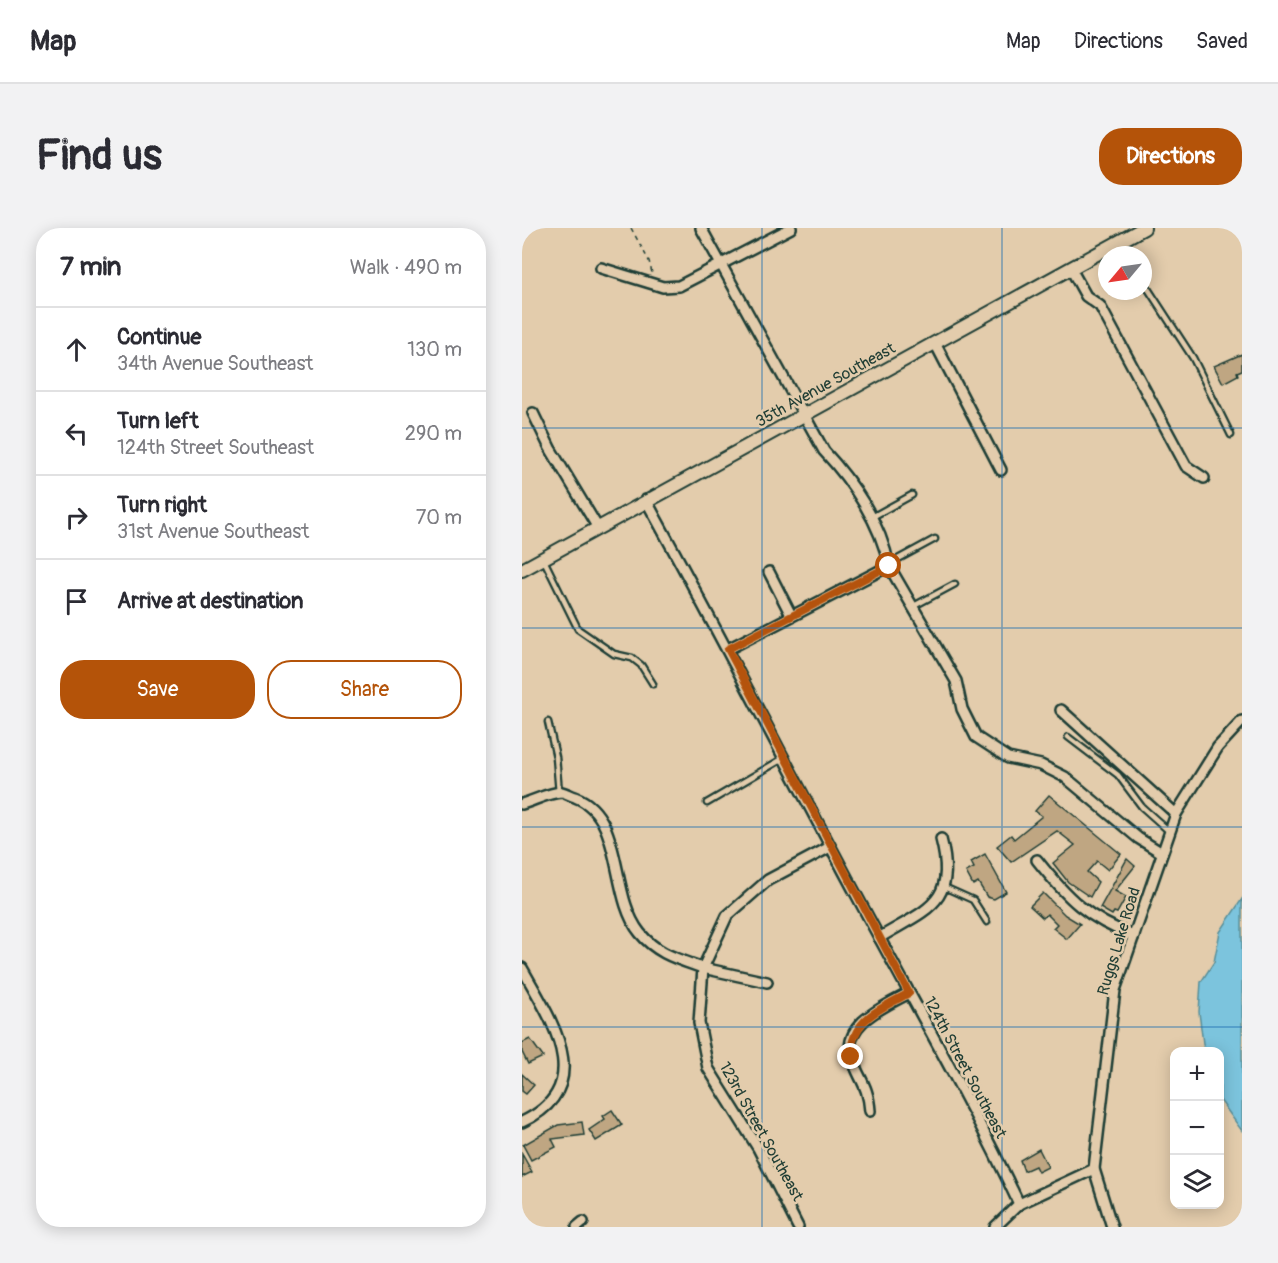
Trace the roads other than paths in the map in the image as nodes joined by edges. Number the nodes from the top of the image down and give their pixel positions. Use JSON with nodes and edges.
{"nodes":[{"id":1,"x":701,"y":228,"type":"edge"},
{"id":2,"x":791,"y":228,"type":"edge"},
{"id":3,"x":1139,"y":229,"type":"edge"},
{"id":4,"x":1121,"y":241,"type":"junction"},
{"id":5,"x":1124,"y":246,"type":"edge"},
{"id":6,"x":720,"y":264,"type":"junction"},
{"id":7,"x":601,"y":268,"type":"dead end"},
{"id":8,"x":1071,"y":268,"type":"junction"},
{"id":9,"x":1152,"y":295,"type":"edge"},
{"id":10,"x":935,"y":343,"type":"junction"},
{"id":11,"x":533,"y":413,"type":"dead end"},
{"id":12,"x":804,"y":415,"type":"junction"},
{"id":13,"x":1231,"y":435,"type":"dead end"},
{"id":14,"x":1001,"y":470,"type":"dead end"},
{"id":15,"x":1204,"y":478,"type":"dead end"},
{"id":16,"x":912,"y":495,"type":"dead end"},
{"id":17,"x":646,"y":500,"type":"junction"},
{"id":18,"x":870,"y":518,"type":"junction"},
{"id":19,"x":598,"y":528,"type":"junction"},
{"id":20,"x":935,"y":538,"type":"dead end"},
{"id":21,"x":543,"y":558,"type":"junction"},
{"id":22,"x":889,"y":565,"type":"junction"},
{"id":23,"x":522,"y":570,"type":"edge"},
{"id":24,"x":769,"y":572,"type":"dead end"},
{"id":25,"x":955,"y":584,"type":"dead end"},
{"id":26,"x":912,"y":607,"type":"junction"},
{"id":27,"x":791,"y":615,"type":"junction"},
{"id":28,"x":728,"y":649,"type":"junction"},
{"id":29,"x":652,"y":684,"type":"dead end"},
{"id":30,"x":1061,"y":710,"type":"dead end"},
{"id":31,"x":1242,"y":721,"type":"edge"},
{"id":32,"x":548,"y":722,"type":"dead end"},
{"id":33,"x":1068,"y":737,"type":"dead end"},
{"id":34,"x":784,"y":758,"type":"junction"},
{"id":35,"x":561,"y":793,"type":"junction"},
{"id":36,"x":522,"y":804,"type":"edge"},
{"id":37,"x":707,"y":804,"type":"dead end"},
{"id":38,"x":1176,"y":814,"type":"junction"},
{"id":39,"x":1170,"y":832,"type":"junction"},
{"id":40,"x":940,"y":839,"type":"dead end"},
{"id":41,"x":830,"y":847,"type":"junction"},
{"id":42,"x":1162,"y":853,"type":"junction"},
{"id":43,"x":1037,"y":860,"type":"dead end"},
{"id":44,"x":944,"y":887,"type":"junction"},
{"id":45,"x":987,"y":922,"type":"dead end"},
{"id":46,"x":1134,"y":936,"type":"junction"},
{"id":47,"x":879,"y":938,"type":"junction"},
{"id":48,"x":522,"y":968,"type":"edge"},
{"id":49,"x":702,"y":968,"type":"junction"},
{"id":50,"x":525,"y":981,"type":"edge"},
{"id":51,"x":767,"y":982,"type":"dead end"},
{"id":52,"x":909,"y":993,"type":"junction"},
{"id":53,"x":870,"y":1111,"type":"dead end"},
{"id":54,"x":522,"y":1122,"type":"edge"},
{"id":55,"x":1094,"y":1169,"type":"junction"},
{"id":56,"x":1019,"y":1204,"type":"junction"},
{"id":57,"x":798,"y":1227,"type":"edge"},
{"id":58,"x":995,"y":1227,"type":"edge"},
{"id":59,"x":1112,"y":1227,"type":"edge"}],
"edges":[{"from":1,"to":6,"type":"street"},
{"from":2,"to":6,"type":"street"},
{"from":3,"to":4,"type":"street","name":"35th Avenue Southeast"},
{"from":4,"to":5,"type":"lane"},
{"from":4,"to":8,"type":"street","name":"35th Avenue Southeast"},
{"from":6,"to":7,"type":"street"},
{"from":6,"to":12,"type":"street"},
{"from":8,"to":10,"type":"street","name":"35th Avenue Southeast"},
{"from":8,"to":15,"type":"street"},
{"from":9,"to":13,"type":"lane"},
{"from":10,"to":12,"type":"street","name":"35th Avenue Southeast"},
{"from":10,"to":14,"type":"street"},
{"from":11,"to":19,"type":"street"},
{"from":12,"to":17,"type":"street","name":"35th Avenue Southeast"},
{"from":12,"to":18,"type":"street"},
{"from":16,"to":18,"type":"lane"},
{"from":17,"to":19,"type":"street","name":"35th Avenue Southeast"},
{"from":17,"to":28,"type":"street","name":"124th Street Southeast"},
{"from":18,"to":22,"type":"street"},
{"from":19,"to":21,"type":"street","name":"35th Avenue Southeast"},
{"from":20,"to":22,"type":"lane"},
{"from":21,"to":23,"type":"street","name":"35th Avenue Southeast"},
{"from":21,"to":29,"type":"lane"},
{"from":22,"to":26,"type":"street"},
{"from":22,"to":27,"type":"street"},
{"from":24,"to":27,"type":"street"},
{"from":25,"to":26,"type":"lane"},
{"from":26,"to":42,"type":"street"},
{"from":27,"to":28,"type":"street"},
{"from":28,"to":34,"type":"street","name":"124th Street Southeast"},
{"from":30,"to":38,"type":"street"},
{"from":31,"to":38,"type":"street","name":"Ruggs Lake Road"},
{"from":32,"to":35,"type":"lane"},
{"from":33,"to":39,"type":"lane"},
{"from":34,"to":37,"type":"lane"},
{"from":34,"to":41,"type":"street","name":"124th Street Southeast"},
{"from":35,"to":36,"type":"street"},
{"from":35,"to":49,"type":"street"},
{"from":38,"to":39,"type":"street","name":"Ruggs Lake Road"},
{"from":39,"to":42,"type":"street","name":"Ruggs Lake Road"},
{"from":40,"to":44,"type":"street"},
{"from":41,"to":47,"type":"street","name":"124th Street Southeast"},
{"from":41,"to":49,"type":"street"},
{"from":42,"to":46,"type":"street","name":"Ruggs Lake Road"},
{"from":43,"to":46,"type":"street"},
{"from":44,"to":45,"type":"lane"},
{"from":44,"to":47,"type":"street"},
{"from":46,"to":55,"type":"street","name":"Ruggs Lake Road"},
{"from":47,"to":52,"type":"street","name":"124th Street Southeast"},
{"from":48,"to":50,"type":"street"},
{"from":49,"to":51,"type":"street"},
{"from":49,"to":57,"type":"street","name":"123rd Street Southeast"},
{"from":50,"to":54,"type":"street"},
{"from":52,"to":53,"type":"street"},
{"from":52,"to":56,"type":"street","name":"124th Street Southeast"},
{"from":55,"to":56,"type":"street"},
{"from":55,"to":59,"type":"street","name":"Ruggs Lake Road"},
{"from":56,"to":58,"type":"street"}]}
